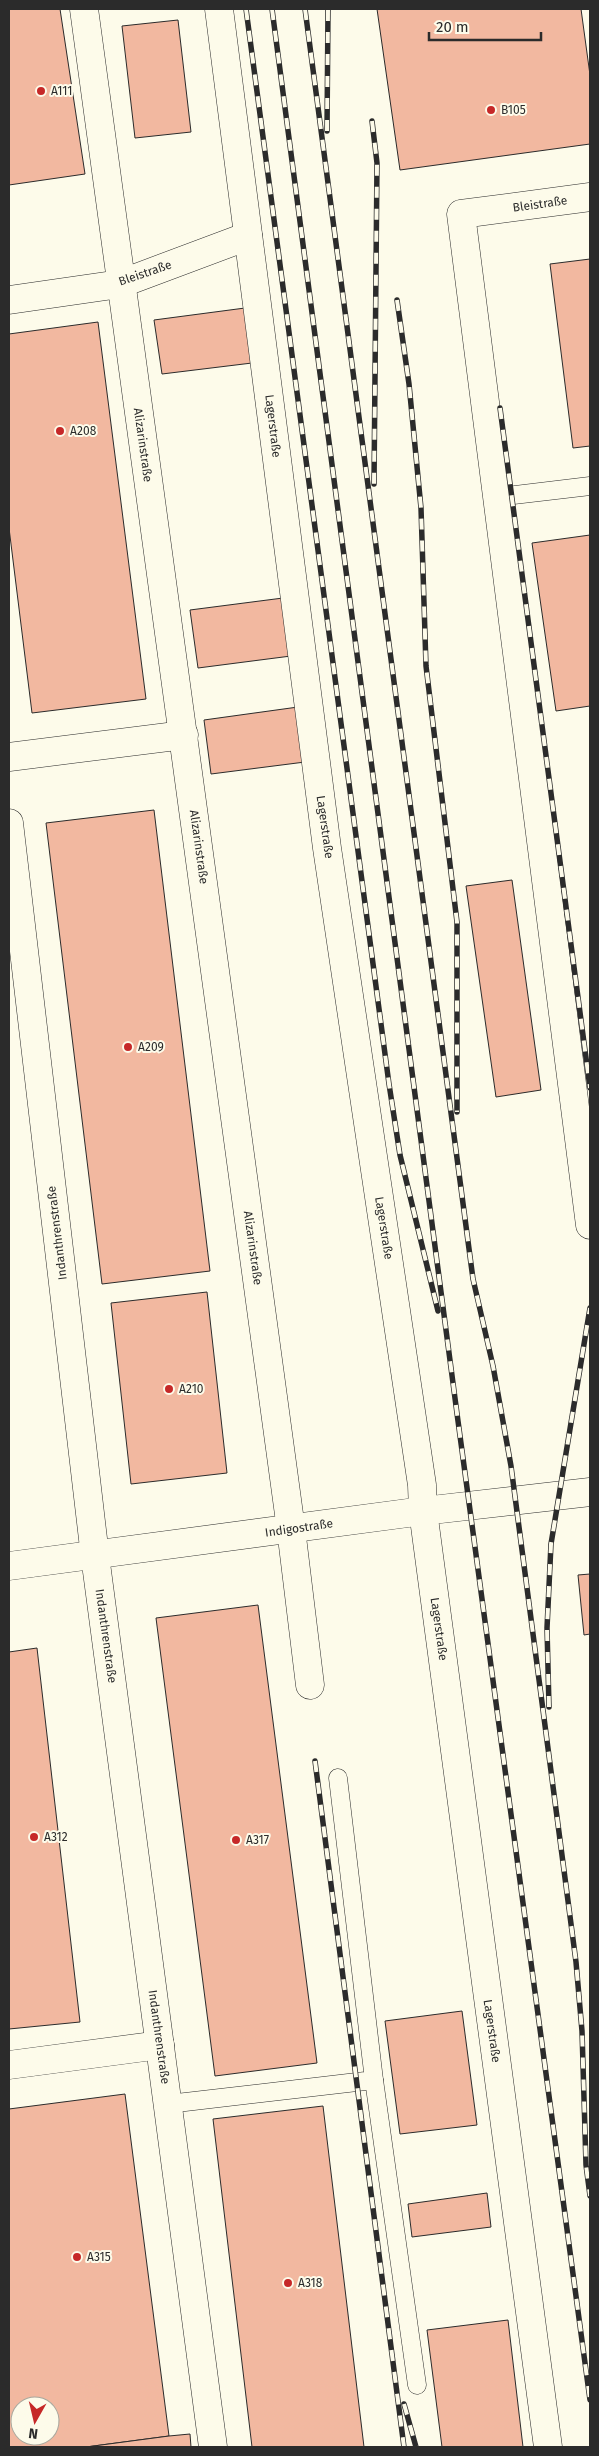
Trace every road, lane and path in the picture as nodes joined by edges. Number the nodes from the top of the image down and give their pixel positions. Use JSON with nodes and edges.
{"nodes":[{"id":1,"x":84,"y":9,"type":"edge"},
{"id":2,"x":219,"y":9,"type":"edge"},
{"id":3,"x":590,"y":197,"type":"edge"},
{"id":4,"x":248,"y":236,"type":"junction"},
{"id":5,"x":120,"y":284,"type":"junction"},
{"id":6,"x":9,"y":300,"type":"edge"},
{"id":7,"x":590,"y":486,"type":"edge"},
{"id":8,"x":497,"y":497,"type":"junction"},
{"id":9,"x":184,"y":735,"type":"junction"},
{"id":10,"x":9,"y":756,"type":"edge"},
{"id":11,"x":9,"y":822,"type":"edge"},
{"id":12,"x":590,"y":1225,"type":"edge"},
{"id":13,"x":590,"y":1492,"type":"edge"},
{"id":14,"x":423,"y":1511,"type":"junction"},
{"id":15,"x":291,"y":1529,"type":"junction"},
{"id":16,"x":95,"y":1556,"type":"junction"},
{"id":17,"x":9,"y":1566,"type":"edge"},
{"id":18,"x":310,"y":1685,"type":"dead end"},
{"id":19,"x":338,"y":1778,"type":"dead end"},
{"id":20,"x":160,"y":2046,"type":"junction"},
{"id":21,"x":9,"y":2065,"type":"edge"},
{"id":22,"x":374,"y":2080,"type":"junction"},
{"id":23,"x":168,"y":2104,"type":"junction"},
{"id":24,"x":417,"y":2385,"type":"dead end"},
{"id":25,"x":213,"y":2447,"type":"edge"},
{"id":26,"x":548,"y":2447,"type":"edge"}],
"edges":[{"from":1,"to":5,"type":"street","name":"Alizarinstraße"},
{"from":2,"to":4,"type":"street","name":"Lagerstraße"},
{"from":3,"to":8,"type":"street","name":"Bleistraße"},
{"from":4,"to":5,"type":"street","name":"Bleistraße"},
{"from":4,"to":14,"type":"street","name":"Lagerstraße"},
{"from":5,"to":6,"type":"street","name":"Bleistraße"},
{"from":5,"to":9,"type":"street","name":"Alizarinstraße"},
{"from":7,"to":8,"type":"lane"},
{"from":8,"to":12,"type":"street"},
{"from":9,"to":10,"type":"street"},
{"from":9,"to":15,"type":"street","name":"Alizarinstraße"},
{"from":11,"to":16,"type":"street","name":"Indanthrenstraße"},
{"from":13,"to":14,"type":"street","name":"Indigostraße"},
{"from":14,"to":15,"type":"street","name":"Indigostraße"},
{"from":14,"to":26,"type":"street","name":"Lagerstraße"},
{"from":15,"to":16,"type":"street","name":"Indigostraße"},
{"from":15,"to":18,"type":"street","name":"Alizarinstraße"},
{"from":16,"to":17,"type":"street","name":"Indigostraße"},
{"from":16,"to":20,"type":"street","name":"Indanthrenstraße"},
{"from":19,"to":22,"type":"lane"},
{"from":20,"to":21,"type":"street"},
{"from":20,"to":23,"type":"street","name":"Indanthrenstraße"},
{"from":22,"to":23,"type":"lane"},
{"from":22,"to":24,"type":"lane"},
{"from":23,"to":25,"type":"street","name":"Indanthrenstraße"}]}
